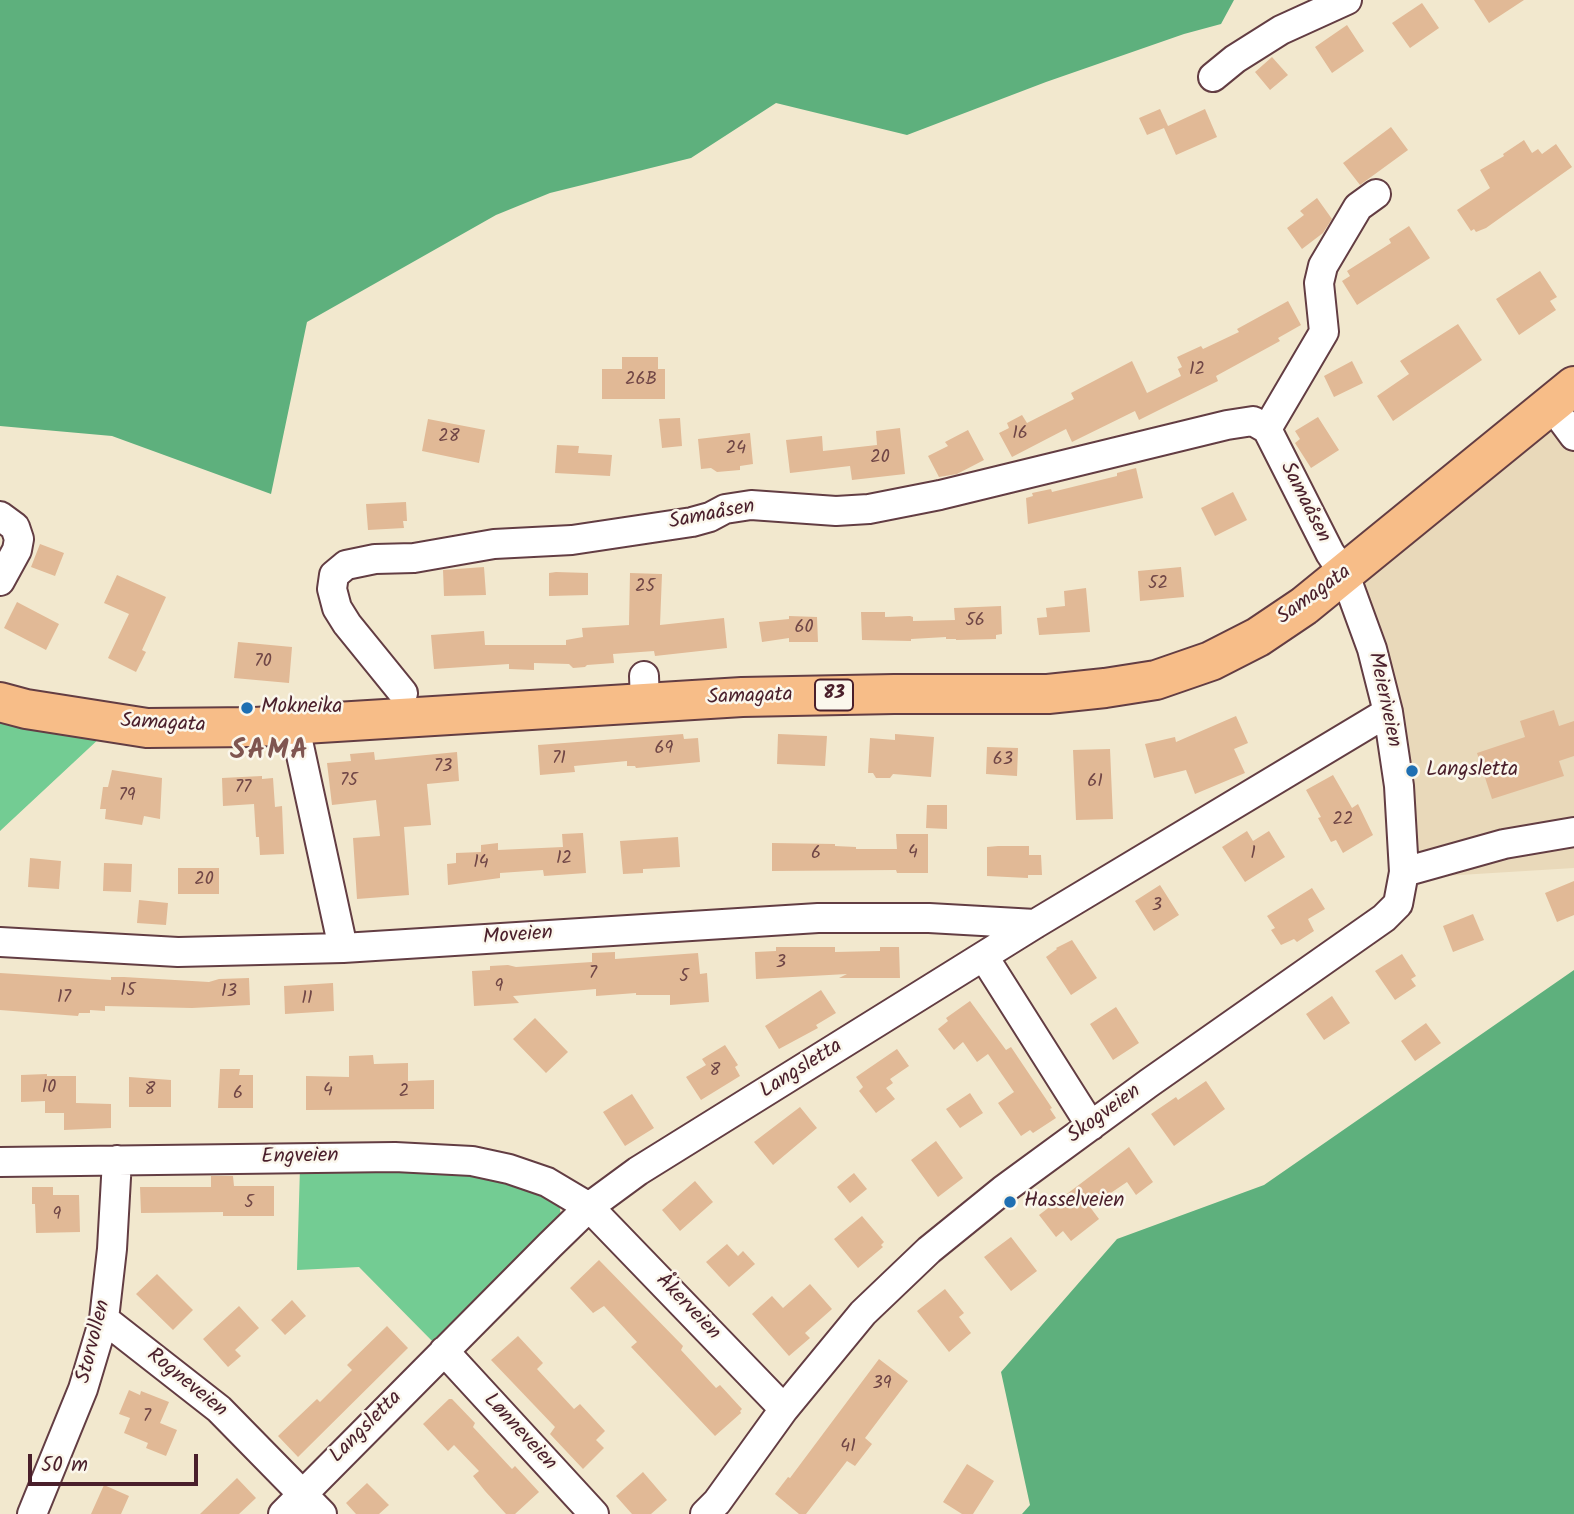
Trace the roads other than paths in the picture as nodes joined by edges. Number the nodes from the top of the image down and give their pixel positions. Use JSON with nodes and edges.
{"nodes":[{"id":1,"x":1347,"y":0,"type":"edge"},
{"id":2,"x":1213,"y":77,"type":"dead end"},
{"id":3,"x":1376,"y":194,"type":"dead end"},
{"id":4,"x":1563,"y":396,"type":"edge"},
{"id":5,"x":1267,"y":429,"type":"junction"},
{"id":6,"x":1574,"y":436,"type":"edge"},
{"id":7,"x":0,"y":516,"type":"edge"},
{"id":8,"x":1345,"y":575,"type":"junction"},
{"id":9,"x":0,"y":581,"type":"edge"},
{"id":10,"x":403,"y":693,"type":"dead end"},
{"id":11,"x":0,"y":702,"type":"edge"},
{"id":12,"x":1388,"y":712,"type":"junction"},
{"id":13,"x":301,"y":724,"type":"junction"},
{"id":14,"x":1574,"y":832,"type":"edge"},
{"id":15,"x":1404,"y":872,"type":"junction"},
{"id":16,"x":1035,"y":924,"type":"junction"},
{"id":17,"x":0,"y":942,"type":"edge"},
{"id":18,"x":343,"y":948,"type":"junction"},
{"id":19,"x":984,"y":957,"type":"junction"},
{"id":20,"x":1091,"y":1125,"type":"junction"},
{"id":21,"x":117,"y":1160,"type":"junction"},
{"id":22,"x":0,"y":1162,"type":"edge"},
{"id":23,"x":589,"y":1207,"type":"junction"},
{"id":24,"x":104,"y":1319,"type":"junction"},
{"id":25,"x":444,"y":1351,"type":"junction"},
{"id":26,"x":784,"y":1409,"type":"junction"},
{"id":27,"x":302,"y":1493,"type":"junction"},
{"id":28,"x":32,"y":1514,"type":"edge"},
{"id":29,"x":283,"y":1514,"type":"edge"},
{"id":30,"x":322,"y":1514,"type":"edge"},
{"id":31,"x":594,"y":1514,"type":"edge"},
{"id":32,"x":705,"y":1514,"type":"edge"}],
"edges":[{"from":1,"to":2,"type":"street"},
{"from":3,"to":5,"type":"street"},
{"from":4,"to":6,"type":"street"},
{"from":4,"to":8,"type":"highway","name":"Samagata","number":"83"},
{"from":5,"to":8,"type":"street","name":"Samaåsen"},
{"from":5,"to":10,"type":"street","name":"Samaåsen"},
{"from":7,"to":9,"type":"street"},
{"from":8,"to":12,"type":"street","name":"Meieriveien"},
{"from":8,"to":13,"type":"highway","name":"Samagata","number":"83"},
{"from":11,"to":13,"type":"highway","name":"Samagata","number":"83"},
{"from":12,"to":15,"type":"street","name":"Meieriveien"},
{"from":12,"to":16,"type":"street","name":"Langsletta"},
{"from":13,"to":18,"type":"street"},
{"from":14,"to":15,"type":"street"},
{"from":15,"to":20,"type":"street","name":"Skogveien"},
{"from":16,"to":18,"type":"street","name":"Moveien"},
{"from":16,"to":19,"type":"street","name":"Langsletta"},
{"from":17,"to":18,"type":"street","name":"Moveien"},
{"from":19,"to":20,"type":"street"},
{"from":19,"to":23,"type":"street","name":"Langsletta"},
{"from":20,"to":26,"type":"street","name":"Skogveien"},
{"from":21,"to":22,"type":"street","name":"Engveien"},
{"from":21,"to":23,"type":"street","name":"Engveien"},
{"from":21,"to":24,"type":"street","name":"Storvollen"},
{"from":23,"to":25,"type":"street","name":"Langsletta"},
{"from":23,"to":26,"type":"street","name":"Åkerveien"},
{"from":24,"to":27,"type":"street","name":"Rogneveien"},
{"from":24,"to":28,"type":"street","name":"Storvollen"},
{"from":25,"to":27,"type":"street","name":"Langsletta"},
{"from":25,"to":31,"type":"street","name":"Lønneveien"},
{"from":26,"to":32,"type":"street","name":"Skogveien"},
{"from":27,"to":29,"type":"street","name":"Langsletta"},
{"from":27,"to":30,"type":"street","name":"Rogneveien"}]}
